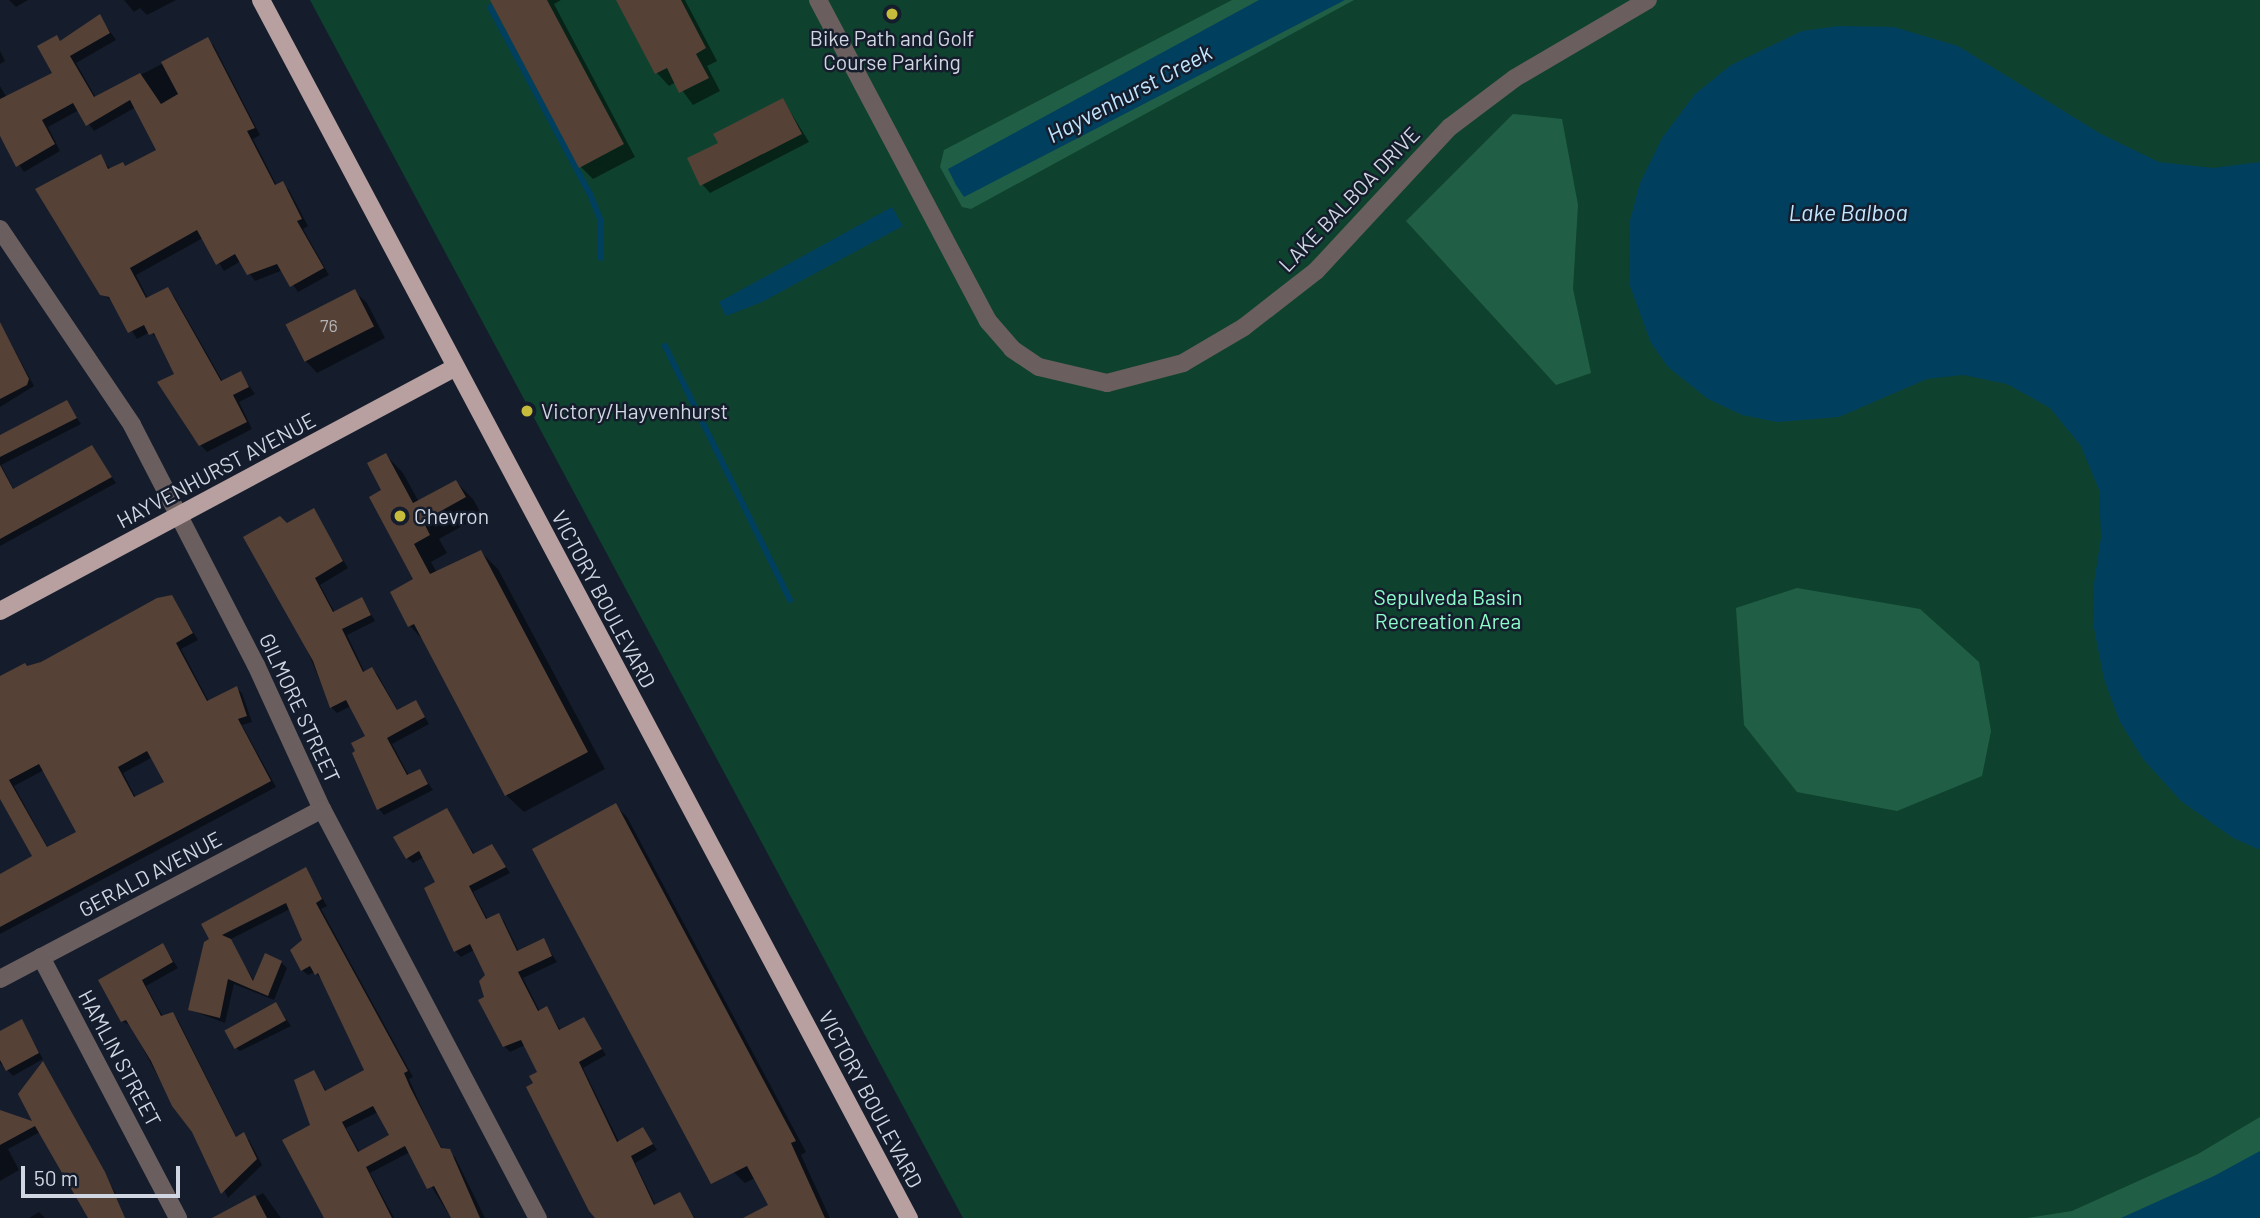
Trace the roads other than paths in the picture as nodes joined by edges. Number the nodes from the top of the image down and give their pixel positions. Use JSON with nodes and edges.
{"nodes":[{"id":1,"x":261,"y":0,"type":"edge"},
{"id":2,"x":818,"y":0,"type":"edge"},
{"id":3,"x":1648,"y":0,"type":"edge"},
{"id":4,"x":0,"y":229,"type":"edge"},
{"id":5,"x":454,"y":368,"type":"junction"},
{"id":6,"x":178,"y":517,"type":"junction"},
{"id":7,"x":0,"y":611,"type":"edge"},
{"id":8,"x":322,"y":808,"type":"junction"},
{"id":9,"x":41,"y":957,"type":"junction"},
{"id":10,"x":0,"y":979,"type":"edge"},
{"id":11,"x":178,"y":1218,"type":"edge"},
{"id":12,"x":538,"y":1218,"type":"edge"},
{"id":13,"x":909,"y":1218,"type":"edge"}],
"edges":[{"from":1,"to":5,"type":"main road","name":"VICTORY BOULEVARD"},
{"from":2,"to":3,"type":"street","name":"LAKE BALBOA DRIVE"},
{"from":4,"to":6,"type":"street","name":"GILMORE STREET"},
{"from":5,"to":6,"type":"main road","name":"HAYVENHURST AVENUE"},
{"from":5,"to":13,"type":"main road","name":"VICTORY BOULEVARD"},
{"from":6,"to":7,"type":"main road","name":"HAYVENHURST AVENUE"},
{"from":6,"to":8,"type":"street","name":"GILMORE STREET"},
{"from":8,"to":9,"type":"street","name":"GERALD AVENUE"},
{"from":8,"to":12,"type":"street","name":"GILMORE STREET"},
{"from":9,"to":10,"type":"street","name":"GERALD AVENUE"},
{"from":9,"to":11,"type":"street","name":"HAMLIN STREET"}]}
